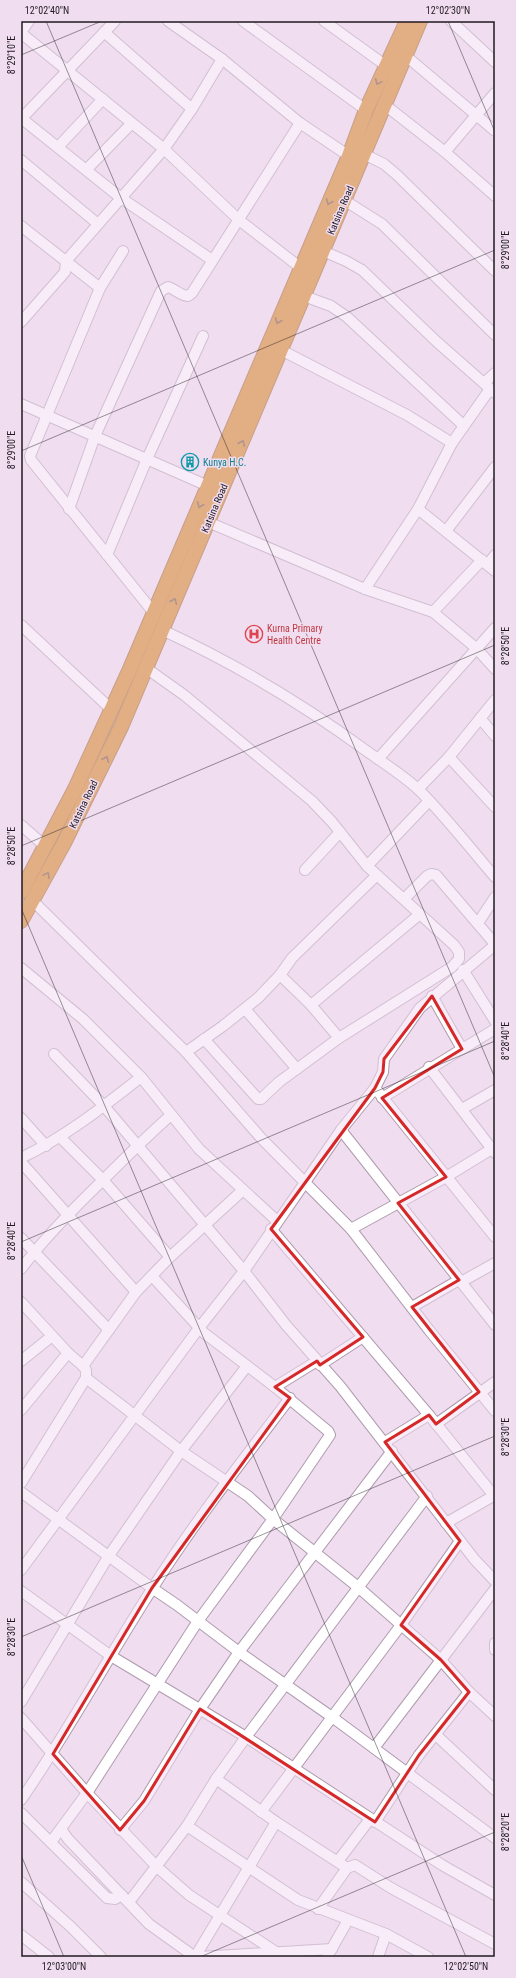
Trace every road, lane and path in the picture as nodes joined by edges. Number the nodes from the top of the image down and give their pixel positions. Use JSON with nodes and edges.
{"nodes":[{"id":1,"x":29,"y":21,"type":"edge"},
{"id":2,"x":115,"y":21,"type":"edge"},
{"id":3,"x":168,"y":21,"type":"edge"},
{"id":4,"x":243,"y":21,"type":"edge"},
{"id":5,"x":324,"y":21,"type":"edge"},
{"id":6,"x":410,"y":21,"type":"edge"},
{"id":7,"x":451,"y":21,"type":"edge"},
{"id":8,"x":104,"y":32,"type":"junction"},
{"id":9,"x":21,"y":33,"type":"edge"},
{"id":10,"x":406,"y":56,"type":"junction"},
{"id":11,"x":222,"y":59,"type":"junction"},
{"id":12,"x":495,"y":62,"type":"edge"},
{"id":13,"x":386,"y":65,"type":"junction"},
{"id":14,"x":68,"y":71,"type":"junction"},
{"id":15,"x":495,"y":93,"type":"edge"},
{"id":16,"x":104,"y":99,"type":"junction"},
{"id":17,"x":385,"y":105,"type":"junction"},
{"id":18,"x":192,"y":109,"type":"junction"},
{"id":19,"x":366,"y":110,"type":"junction"},
{"id":20,"x":477,"y":114,"type":"junction"},
{"id":21,"x":21,"y":118,"type":"edge"},
{"id":22,"x":300,"y":123,"type":"junction"},
{"id":23,"x":131,"y":124,"type":"junction"},
{"id":24,"x":495,"y":131,"type":"edge"},
{"id":25,"x":58,"y":148,"type":"junction"},
{"id":26,"x":164,"y":149,"type":"junction"},
{"id":27,"x":445,"y":152,"type":"junction"},
{"id":28,"x":364,"y":154,"type":"junction"},
{"id":29,"x":349,"y":156,"type":"junction"},
{"id":30,"x":21,"y":160,"type":"edge"},
{"id":31,"x":86,"y":170,"type":"junction"},
{"id":32,"x":495,"y":196,"type":"edge"},
{"id":33,"x":121,"y":198,"type":"junction"},
{"id":34,"x":344,"y":200,"type":"junction"},
{"id":35,"x":239,"y":220,"type":"junction"},
{"id":36,"x":98,"y":224,"type":"junction"},
{"id":37,"x":23,"y":231,"type":"edge"},
{"id":38,"x":123,"y":251,"type":"dead end"},
{"id":39,"x":323,"y":251,"type":"junction"},
{"id":40,"x":66,"y":260,"type":"junction"},
{"id":41,"x":212,"y":260,"type":"junction"},
{"id":42,"x":301,"y":268,"type":"junction"},
{"id":43,"x":495,"y":271,"type":"edge"},
{"id":44,"x":100,"y":288,"type":"junction"},
{"id":45,"x":304,"y":296,"type":"junction"},
{"id":46,"x":21,"y":322,"type":"edge"},
{"id":47,"x":495,"y":335,"type":"edge"},
{"id":48,"x":203,"y":336,"type":"dead end"},
{"id":49,"x":281,"y":350,"type":"junction"},
{"id":50,"x":495,"y":373,"type":"edge"},
{"id":51,"x":490,"y":388,"type":"edge"},
{"id":52,"x":21,"y":404,"type":"edge"},
{"id":53,"x":46,"y":416,"type":"junction"},
{"id":54,"x":464,"y":425,"type":"junction"},
{"id":55,"x":95,"y":436,"type":"junction"},
{"id":56,"x":452,"y":443,"type":"junction"},
{"id":57,"x":147,"y":459,"type":"junction"},
{"id":58,"x":495,"y":467,"type":"edge"},
{"id":59,"x":208,"y":486,"type":"junction"},
{"id":60,"x":69,"y":509,"type":"junction"},
{"id":61,"x":418,"y":509,"type":"junction"},
{"id":62,"x":208,"y":522,"type":"junction"},
{"id":63,"x":446,"y":531,"type":"junction"},
{"id":64,"x":107,"y":555,"type":"junction"},
{"id":65,"x":495,"y":555,"type":"edge"},
{"id":66,"x":488,"y":565,"type":"edge"},
{"id":67,"x":364,"y":589,"type":"junction"},
{"id":68,"x":433,"y":612,"type":"junction"},
{"id":69,"x":154,"y":613,"type":"junction"},
{"id":70,"x":21,"y":625,"type":"edge"},
{"id":71,"x":495,"y":628,"type":"edge"},
{"id":72,"x":162,"y":630,"type":"junction"},
{"id":73,"x":476,"y":648,"type":"junction"},
{"id":74,"x":146,"y":668,"type":"junction"},
{"id":75,"x":495,"y":669,"type":"edge"},
{"id":76,"x":495,"y":700,"type":"edge"},
{"id":77,"x":112,"y":710,"type":"junction"},
{"id":78,"x":480,"y":718,"type":"junction"},
{"id":79,"x":495,"y":736,"type":"edge"},
{"id":80,"x":449,"y":757,"type":"junction"},
{"id":81,"x":378,"y":759,"type":"junction"},
{"id":82,"x":418,"y":789,"type":"junction"},
{"id":83,"x":429,"y":801,"type":"junction"},
{"id":84,"x":495,"y":807,"type":"edge"},
{"id":85,"x":21,"y":825,"type":"edge"},
{"id":86,"x":340,"y":832,"type":"junction"},
{"id":87,"x":46,"y":847,"type":"junction"},
{"id":88,"x":367,"y":866,"type":"junction"},
{"id":89,"x":305,"y":870,"type":"dead end"},
{"id":90,"x":377,"y":875,"type":"junction"},
{"id":91,"x":495,"y":877,"type":"edge"},
{"id":92,"x":21,"y":892,"type":"edge"},
{"id":93,"x":495,"y":897,"type":"edge"},
{"id":94,"x":404,"y":899,"type":"junction"},
{"id":95,"x":33,"y":901,"type":"junction"},
{"id":96,"x":420,"y":914,"type":"junction"},
{"id":97,"x":21,"y":921,"type":"edge"},
{"id":98,"x":478,"y":923,"type":"junction"},
{"id":99,"x":495,"y":944,"type":"edge"},
{"id":100,"x":21,"y":968,"type":"edge"},
{"id":101,"x":463,"y":970,"type":"junction"},
{"id":102,"x":280,"y":976,"type":"junction"},
{"id":103,"x":432,"y":996,"type":"junction"},
{"id":104,"x":311,"y":1006,"type":"junction"},
{"id":105,"x":244,"y":1009,"type":"junction"},
{"id":106,"x":495,"y":1021,"type":"edge"},
{"id":107,"x":495,"y":1029,"type":"edge"},
{"id":108,"x":339,"y":1038,"type":"junction"},
{"id":109,"x":204,"y":1039,"type":"junction"},
{"id":110,"x":462,"y":1049,"type":"junction"},
{"id":111,"x":186,"y":1052,"type":"junction"},
{"id":112,"x":54,"y":1054,"type":"dead end"},
{"id":113,"x":430,"y":1067,"type":"junction"},
{"id":114,"x":297,"y":1069,"type":"junction"},
{"id":115,"x":141,"y":1077,"type":"junction"},
{"id":116,"x":374,"y":1088,"type":"junction"},
{"id":117,"x":495,"y":1090,"type":"edge"},
{"id":118,"x":382,"y":1098,"type":"junction"},
{"id":119,"x":104,"y":1106,"type":"junction"},
{"id":120,"x":462,"y":1109,"type":"junction"},
{"id":121,"x":171,"y":1115,"type":"junction"},
{"id":122,"x":21,"y":1118,"type":"edge"},
{"id":123,"x":341,"y":1130,"type":"junction"},
{"id":124,"x":60,"y":1137,"type":"junction"},
{"id":125,"x":137,"y":1145,"type":"junction"},
{"id":126,"x":46,"y":1146,"type":"junction"},
{"id":127,"x":494,"y":1149,"type":"edge"},
{"id":128,"x":21,"y":1158,"type":"edge"},
{"id":129,"x":21,"y":1162,"type":"edge"},
{"id":130,"x":446,"y":1177,"type":"junction"},
{"id":131,"x":103,"y":1180,"type":"junction"},
{"id":132,"x":305,"y":1184,"type":"junction"},
{"id":133,"x":243,"y":1190,"type":"junction"},
{"id":134,"x":398,"y":1203,"type":"junction"},
{"id":135,"x":68,"y":1213,"type":"junction"},
{"id":136,"x":204,"y":1225,"type":"junction"},
{"id":137,"x":274,"y":1225,"type":"junction"},
{"id":138,"x":351,"y":1229,"type":"junction"},
{"id":139,"x":495,"y":1237,"type":"edge"},
{"id":140,"x":21,"y":1238,"type":"edge"},
{"id":141,"x":35,"y":1250,"type":"junction"},
{"id":142,"x":170,"y":1257,"type":"junction"},
{"id":143,"x":495,"y":1263,"type":"edge"},
{"id":144,"x":21,"y":1269,"type":"edge"},
{"id":145,"x":244,"y":1271,"type":"junction"},
{"id":146,"x":152,"y":1276,"type":"junction"},
{"id":147,"x":460,"y":1281,"type":"junction"},
{"id":148,"x":136,"y":1292,"type":"junction"},
{"id":149,"x":21,"y":1302,"type":"edge"},
{"id":150,"x":412,"y":1307,"type":"junction"},
{"id":151,"x":495,"y":1325,"type":"edge"},
{"id":152,"x":199,"y":1328,"type":"junction"},
{"id":153,"x":109,"y":1330,"type":"junction"},
{"id":154,"x":52,"y":1336,"type":"junction"},
{"id":155,"x":363,"y":1337,"type":"junction"},
{"id":156,"x":68,"y":1353,"type":"junction"},
{"id":157,"x":21,"y":1361,"type":"edge"},
{"id":158,"x":319,"y":1363,"type":"junction"},
{"id":159,"x":83,"y":1366,"type":"junction"},
{"id":160,"x":247,"y":1366,"type":"junction"},
{"id":161,"x":86,"y":1378,"type":"junction"},
{"id":162,"x":495,"y":1382,"type":"edge"},
{"id":163,"x":275,"y":1387,"type":"junction"},
{"id":164,"x":480,"y":1392,"type":"junction"},
{"id":165,"x":290,"y":1398,"type":"junction"},
{"id":166,"x":21,"y":1410,"type":"edge"},
{"id":167,"x":495,"y":1411,"type":"edge"},
{"id":168,"x":134,"y":1415,"type":"junction"},
{"id":169,"x":429,"y":1415,"type":"junction"},
{"id":170,"x":436,"y":1424,"type":"junction"},
{"id":171,"x":385,"y":1442,"type":"junction"},
{"id":172,"x":181,"y":1451,"type":"junction"},
{"id":173,"x":392,"y":1451,"type":"junction"},
{"id":174,"x":21,"y":1482,"type":"edge"},
{"id":175,"x":227,"y":1482,"type":"junction"},
{"id":176,"x":21,"y":1492,"type":"edge"},
{"id":177,"x":427,"y":1496,"type":"junction"},
{"id":178,"x":495,"y":1496,"type":"edge"},
{"id":179,"x":58,"y":1519,"type":"junction"},
{"id":180,"x":273,"y":1519,"type":"junction"},
{"id":181,"x":446,"y":1523,"type":"junction"},
{"id":182,"x":460,"y":1541,"type":"junction"},
{"id":183,"x":315,"y":1554,"type":"junction"},
{"id":184,"x":108,"y":1557,"type":"junction"},
{"id":185,"x":21,"y":1570,"type":"edge"},
{"id":186,"x":495,"y":1581,"type":"edge"},
{"id":187,"x":358,"y":1587,"type":"junction"},
{"id":188,"x":152,"y":1588,"type":"junction"},
{"id":189,"x":495,"y":1589,"type":"edge"},
{"id":190,"x":21,"y":1591,"type":"edge"},
{"id":191,"x":198,"y":1621,"type":"junction"},
{"id":192,"x":67,"y":1623,"type":"junction"},
{"id":193,"x":401,"y":1625,"type":"junction"},
{"id":194,"x":495,"y":1643,"type":"edge"},
{"id":195,"x":495,"y":1650,"type":"edge"},
{"id":196,"x":239,"y":1652,"type":"junction"},
{"id":197,"x":111,"y":1656,"type":"junction"},
{"id":198,"x":442,"y":1660,"type":"junction"},
{"id":199,"x":156,"y":1684,"type":"junction"},
{"id":200,"x":285,"y":1684,"type":"junction"},
{"id":201,"x":469,"y":1692,"type":"junction"},
{"id":202,"x":21,"y":1702,"type":"edge"},
{"id":203,"x":200,"y":1709,"type":"junction"},
{"id":204,"x":495,"y":1716,"type":"edge"},
{"id":205,"x":332,"y":1717,"type":"junction"},
{"id":206,"x":21,"y":1718,"type":"edge"},
{"id":207,"x":436,"y":1735,"type":"junction"},
{"id":208,"x":246,"y":1737,"type":"junction"},
{"id":209,"x":374,"y":1748,"type":"junction"},
{"id":210,"x":53,"y":1754,"type":"junction"},
{"id":211,"x":292,"y":1768,"type":"junction"},
{"id":212,"x":408,"y":1774,"type":"junction"},
{"id":213,"x":216,"y":1779,"type":"junction"},
{"id":214,"x":495,"y":1790,"type":"edge"},
{"id":215,"x":86,"y":1793,"type":"junction"},
{"id":216,"x":21,"y":1800,"type":"edge"},
{"id":217,"x":261,"y":1812,"type":"junction"},
{"id":218,"x":21,"y":1813,"type":"edge"},
{"id":219,"x":372,"y":1820,"type":"junction"},
{"id":220,"x":276,"y":1822,"type":"junction"},
{"id":221,"x":187,"y":1826,"type":"junction"},
{"id":222,"x":61,"y":1829,"type":"junction"},
{"id":223,"x":120,"y":1830,"type":"junction"},
{"id":224,"x":495,"y":1838,"type":"edge"},
{"id":225,"x":50,"y":1842,"type":"junction"},
{"id":226,"x":342,"y":1864,"type":"junction"},
{"id":227,"x":157,"y":1867,"type":"junction"},
{"id":228,"x":249,"y":1868,"type":"junction"},
{"id":229,"x":21,"y":1882,"type":"edge"},
{"id":230,"x":495,"y":1895,"type":"edge"},
{"id":231,"x":125,"y":1898,"type":"junction"},
{"id":232,"x":318,"y":1909,"type":"junction"},
{"id":233,"x":220,"y":1915,"type":"junction"},
{"id":234,"x":348,"y":1920,"type":"junction"},
{"id":235,"x":386,"y":1934,"type":"junction"},
{"id":236,"x":21,"y":1935,"type":"edge"},
{"id":237,"x":495,"y":1944,"type":"edge"},
{"id":238,"x":329,"y":1953,"type":"edge"},
{"id":239,"x":282,"y":1954,"type":"edge"},
{"id":240,"x":49,"y":1957,"type":"edge"},
{"id":241,"x":101,"y":1957,"type":"edge"},
{"id":242,"x":195,"y":1957,"type":"edge"},
{"id":243,"x":199,"y":1957,"type":"edge"},
{"id":244,"x":378,"y":1957,"type":"edge"},
{"id":245,"x":428,"y":1957,"type":"edge"}],
"edges":[{"from":1,"to":9,"type":"street"},
{"from":2,"to":8,"type":"street"},
{"from":3,"to":11,"type":"street"},
{"from":4,"to":19,"type":"street"},
{"from":5,"to":13,"type":"street"},
{"from":6,"to":10,"type":"highway","name":"Katsina Road"},
{"from":6,"to":13,"type":"highway","name":"Katsina Road"},
{"from":7,"to":12,"type":"street"},
{"from":8,"to":14,"type":"street"},
{"from":8,"to":18,"type":"street"},
{"from":9,"to":14,"type":"street"},
{"from":10,"to":17,"type":"highway","name":"Katsina Road"},
{"from":10,"to":20,"type":"street"},
{"from":11,"to":18,"type":"street"},
{"from":11,"to":22,"type":"street"},
{"from":13,"to":19,"type":"highway","name":"Katsina Road","one_way":true},
{"from":14,"to":16,"type":"street"},
{"from":14,"to":21,"type":"street"},
{"from":15,"to":20,"type":"street"},
{"from":16,"to":23,"type":"street"},
{"from":16,"to":25,"type":"street"},
{"from":17,"to":27,"type":"street"},
{"from":17,"to":28,"type":"highway","name":"Katsina Road"},
{"from":18,"to":26,"type":"street"},
{"from":19,"to":29,"type":"highway","name":"Katsina Road"},
{"from":20,"to":24,"type":"street"},
{"from":20,"to":27,"type":"street"},
{"from":21,"to":25,"type":"street"},
{"from":22,"to":29,"type":"street"},
{"from":22,"to":35,"type":"street"},
{"from":23,"to":26,"type":"street"},
{"from":23,"to":31,"type":"street"},
{"from":25,"to":31,"type":"street"},
{"from":26,"to":33,"type":"street"},
{"from":26,"to":35,"type":"street"},
{"from":27,"to":32,"type":"street"},
{"from":28,"to":34,"type":"highway","name":"Katsina Road"},
{"from":28,"to":43,"type":"street"},
{"from":29,"to":42,"type":"highway","name":"Katsina Road","one_way":true},
{"from":30,"to":36,"type":"street"},
{"from":31,"to":33,"type":"street"},
{"from":33,"to":36,"type":"street"},
{"from":33,"to":41,"type":"street"},
{"from":34,"to":39,"type":"highway","name":"Katsina Road"},
{"from":34,"to":47,"type":"street"},
{"from":35,"to":41,"type":"street"},
{"from":35,"to":42,"type":"street"},
{"from":36,"to":40,"type":"street"},
{"from":37,"to":40,"type":"street"},
{"from":38,"to":44,"type":"street"},
{"from":39,"to":45,"type":"highway","name":"Katsina Road"},
{"from":39,"to":51,"type":"street"},
{"from":40,"to":44,"type":"street"},
{"from":40,"to":46,"type":"street"},
{"from":41,"to":55,"type":"street"},
{"from":42,"to":59,"type":"highway","name":"Katsina Road","one_way":true},
{"from":44,"to":53,"type":"street"},
{"from":45,"to":49,"type":"highway","name":"Katsina Road"},
{"from":45,"to":54,"type":"street"},
{"from":48,"to":57,"type":"street"},
{"from":49,"to":56,"type":"street"},
{"from":62,"to":49,"type":"highway","name":"Katsina Road","one_way":true},
{"from":50,"to":51,"type":"street"},
{"from":51,"to":54,"type":"street"},
{"from":52,"to":53,"type":"street"},
{"from":53,"to":55,"type":"street"},
{"from":53,"to":60,"type":"street"},
{"from":54,"to":56,"type":"street"},
{"from":55,"to":57,"type":"street"},
{"from":55,"to":60,"type":"street"},
{"from":56,"to":61,"type":"street"},
{"from":57,"to":59,"type":"street"},
{"from":57,"to":64,"type":"street"},
{"from":58,"to":63,"type":"street"},
{"from":59,"to":69,"type":"highway","name":"Katsina Road","one_way":true},
{"from":60,"to":64,"type":"street"},
{"from":61,"to":63,"type":"street"},
{"from":61,"to":67,"type":"street"},
{"from":62,"to":67,"type":"street"},
{"from":72,"to":62,"type":"highway","name":"Katsina Road","one_way":true},
{"from":63,"to":66,"type":"street"},
{"from":64,"to":69,"type":"street"},
{"from":65,"to":66,"type":"street"},
{"from":66,"to":68,"type":"street"},
{"from":67,"to":68,"type":"street"},
{"from":68,"to":73,"type":"street"},
{"from":69,"to":77,"type":"highway","name":"Katsina Road"},
{"from":70,"to":77,"type":"street"},
{"from":71,"to":73,"type":"street"},
{"from":72,"to":74,"type":"highway","name":"Katsina Road"},
{"from":72,"to":81,"type":"street"},
{"from":73,"to":75,"type":"street"},
{"from":73,"to":81,"type":"street"},
{"from":74,"to":86,"type":"street"},
{"from":95,"to":74,"type":"highway","name":"Katsina Road","one_way":true},
{"from":76,"to":78,"type":"street"},
{"from":77,"to":87,"type":"highway","name":"Katsina Road"},
{"from":78,"to":79,"type":"street"},
{"from":78,"to":80,"type":"street"},
{"from":80,"to":82,"type":"street"},
{"from":80,"to":84,"type":"street"},
{"from":81,"to":82,"type":"street"},
{"from":82,"to":83,"type":"street"},
{"from":83,"to":88,"type":"street"},
{"from":83,"to":91,"type":"street"},
{"from":85,"to":87,"type":"street"},
{"from":86,"to":88,"type":"street"},
{"from":86,"to":89,"type":"street"},
{"from":87,"to":92,"type":"highway","name":"Katsina Road"},
{"from":88,"to":90,"type":"street"},
{"from":90,"to":94,"type":"street"},
{"from":90,"to":102,"type":"street"},
{"from":93,"to":98,"type":"street"},
{"from":94,"to":96,"type":"street"},
{"from":94,"to":98,"type":"street"},
{"from":95,"to":97,"type":"highway","name":"Katsina Road"},
{"from":95,"to":111,"type":"street"},
{"from":96,"to":104,"type":"street"},
{"from":96,"to":108,"type":"street"},
{"from":98,"to":99,"type":"street"},
{"from":99,"to":101,"type":"street"},
{"from":100,"to":115,"type":"street"},
{"from":101,"to":103,"type":"street"},
{"from":101,"to":106,"type":"street"},
{"from":102,"to":104,"type":"street"},
{"from":102,"to":105,"type":"street"},
{"from":103,"to":110,"type":"street"},
{"from":103,"to":116,"type":"street"},
{"from":104,"to":108,"type":"street"},
{"from":105,"to":109,"type":"street"},
{"from":105,"to":114,"type":"street"},
{"from":107,"to":110,"type":"street"},
{"from":108,"to":114,"type":"street"},
{"from":109,"to":111,"type":"street"},
{"from":109,"to":114,"type":"street"},
{"from":110,"to":113,"type":"street"},
{"from":111,"to":132,"type":"street"},
{"from":112,"to":119,"type":"street"},
{"from":113,"to":118,"type":"street"},
{"from":113,"to":120,"type":"street"},
{"from":115,"to":119,"type":"street"},
{"from":115,"to":121,"type":"street"},
{"from":116,"to":118,"type":"street"},
{"from":116,"to":123,"type":"street"},
{"from":117,"to":120,"type":"street"},
{"from":118,"to":130,"type":"street"},
{"from":119,"to":124,"type":"street"},
{"from":119,"to":125,"type":"street"},
{"from":120,"to":127,"type":"street"},
{"from":121,"to":125,"type":"street"},
{"from":121,"to":133,"type":"street"},
{"from":122,"to":126,"type":"street"},
{"from":123,"to":132,"type":"street"},
{"from":123,"to":134,"type":"street"},
{"from":124,"to":126,"type":"street"},
{"from":124,"to":131,"type":"street"},
{"from":125,"to":131,"type":"street"},
{"from":125,"to":136,"type":"street"},
{"from":126,"to":128,"type":"street"},
{"from":127,"to":130,"type":"street"},
{"from":129,"to":135,"type":"street"},
{"from":130,"to":134,"type":"street"},
{"from":130,"to":139,"type":"street"},
{"from":131,"to":135,"type":"street"},
{"from":131,"to":142,"type":"street"},
{"from":132,"to":137,"type":"street"},
{"from":132,"to":138,"type":"street"},
{"from":133,"to":136,"type":"street"},
{"from":133,"to":137,"type":"street"},
{"from":134,"to":138,"type":"street"},
{"from":134,"to":147,"type":"street"},
{"from":135,"to":141,"type":"street"},
{"from":135,"to":148,"type":"street"},
{"from":136,"to":142,"type":"street"},
{"from":136,"to":145,"type":"street"},
{"from":137,"to":145,"type":"street"},
{"from":137,"to":155,"type":"street"},
{"from":138,"to":150,"type":"street"},
{"from":140,"to":141,"type":"street"},
{"from":141,"to":144,"type":"street"},
{"from":141,"to":153,"type":"street"},
{"from":142,"to":146,"type":"street"},
{"from":143,"to":147,"type":"street"},
{"from":145,"to":152,"type":"street"},
{"from":145,"to":158,"type":"street"},
{"from":146,"to":148,"type":"street"},
{"from":146,"to":152,"type":"street"},
{"from":147,"to":150,"type":"street"},
{"from":147,"to":151,"type":"street"},
{"from":148,"to":153,"type":"street"},
{"from":149,"to":154,"type":"street"},
{"from":150,"to":164,"type":"street"},
{"from":152,"to":160,"type":"street"},
{"from":152,"to":168,"type":"street"},
{"from":153,"to":159,"type":"street"},
{"from":154,"to":156,"type":"street"},
{"from":154,"to":157,"type":"street"},
{"from":155,"to":158,"type":"street"},
{"from":155,"to":169,"type":"street"},
{"from":156,"to":159,"type":"street"},
{"from":156,"to":166,"type":"street"},
{"from":158,"to":163,"type":"street"},
{"from":158,"to":171,"type":"street"},
{"from":159,"to":161,"type":"street"},
{"from":160,"to":163,"type":"street"},
{"from":160,"to":172,"type":"street"},
{"from":161,"to":168,"type":"street"},
{"from":161,"to":174,"type":"street"},
{"from":162,"to":164,"type":"street"},
{"from":163,"to":165,"type":"street"},
{"from":164,"to":167,"type":"street"},
{"from":164,"to":170,"type":"street"},
{"from":165,"to":175,"type":"street"},
{"from":165,"to":180,"type":"street"},
{"from":168,"to":172,"type":"street"},
{"from":168,"to":179,"type":"street"},
{"from":169,"to":170,"type":"street"},
{"from":169,"to":171,"type":"street"},
{"from":170,"to":178,"type":"street"},
{"from":171,"to":173,"type":"street"},
{"from":172,"to":175,"type":"street"},
{"from":172,"to":184,"type":"street"},
{"from":173,"to":177,"type":"street"},
{"from":173,"to":183,"type":"street"},
{"from":175,"to":180,"type":"street"},
{"from":175,"to":188,"type":"street"},
{"from":176,"to":179,"type":"street"},
{"from":177,"to":181,"type":"street"},
{"from":177,"to":187,"type":"street"},
{"from":178,"to":181,"type":"street"},
{"from":179,"to":184,"type":"street"},
{"from":179,"to":185,"type":"street"},
{"from":180,"to":183,"type":"street"},
{"from":180,"to":191,"type":"street"},
{"from":181,"to":182,"type":"street"},
{"from":182,"to":186,"type":"street"},
{"from":182,"to":193,"type":"street"},
{"from":183,"to":187,"type":"street"},
{"from":183,"to":196,"type":"street"},
{"from":184,"to":188,"type":"street"},
{"from":184,"to":192,"type":"street"},
{"from":187,"to":193,"type":"street"},
{"from":187,"to":200,"type":"street"},
{"from":188,"to":191,"type":"street"},
{"from":188,"to":197,"type":"street"},
{"from":189,"to":198,"type":"street"},
{"from":190,"to":192,"type":"street"},
{"from":191,"to":196,"type":"street"},
{"from":191,"to":199,"type":"street"},
{"from":192,"to":197,"type":"street"},
{"from":192,"to":202,"type":"street"},
{"from":193,"to":198,"type":"street"},
{"from":193,"to":205,"type":"street"},
{"from":194,"to":195,"type":"street"},
{"from":196,"to":200,"type":"street"},
{"from":196,"to":203,"type":"street"},
{"from":197,"to":199,"type":"street"},
{"from":197,"to":210,"type":"street"},
{"from":198,"to":201,"type":"street"},
{"from":198,"to":209,"type":"street"},
{"from":199,"to":203,"type":"street"},
{"from":199,"to":215,"type":"street"},
{"from":200,"to":205,"type":"street"},
{"from":200,"to":208,"type":"street"},
{"from":201,"to":204,"type":"street"},
{"from":201,"to":207,"type":"street"},
{"from":203,"to":208,"type":"street"},
{"from":203,"to":223,"type":"street"},
{"from":205,"to":209,"type":"street"},
{"from":205,"to":211,"type":"street"},
{"from":206,"to":210,"type":"street"},
{"from":207,"to":212,"type":"street"},
{"from":207,"to":214,"type":"street"},
{"from":208,"to":211,"type":"street"},
{"from":208,"to":213,"type":"street"},
{"from":209,"to":212,"type":"street"},
{"from":210,"to":215,"type":"street"},
{"from":210,"to":216,"type":"street"},
{"from":211,"to":217,"type":"street"},
{"from":211,"to":219,"type":"street"},
{"from":212,"to":219,"type":"street"},
{"from":212,"to":224,"type":"street"},
{"from":213,"to":217,"type":"street"},
{"from":213,"to":221,"type":"street"},
{"from":215,"to":222,"type":"street"},
{"from":215,"to":223,"type":"street"},
{"from":217,"to":220,"type":"street"},
{"from":218,"to":225,"type":"street"},
{"from":219,"to":226,"type":"street"},
{"from":219,"to":230,"type":"street"},
{"from":220,"to":226,"type":"street"},
{"from":220,"to":228,"type":"street"},
{"from":221,"to":227,"type":"street"},
{"from":221,"to":228,"type":"street"},
{"from":222,"to":225,"type":"street"},
{"from":222,"to":231,"type":"street"},
{"from":223,"to":227,"type":"street"},
{"from":225,"to":231,"type":"street"},
{"from":226,"to":232,"type":"street"},
{"from":226,"to":237,"type":"street"},
{"from":227,"to":231,"type":"street"},
{"from":227,"to":233,"type":"street"},
{"from":228,"to":232,"type":"street"},
{"from":228,"to":233,"type":"street"},
{"from":229,"to":241,"type":"street"},
{"from":231,"to":242,"type":"street"},
{"from":232,"to":234,"type":"street"},
{"from":233,"to":239,"type":"street"},
{"from":233,"to":242,"type":"street"},
{"from":234,"to":235,"type":"street"},
{"from":234,"to":238,"type":"street"},
{"from":235,"to":244,"type":"street"},
{"from":235,"to":245,"type":"street"},
{"from":236,"to":240,"type":"street"},
{"from":238,"to":239,"type":"street"},
{"from":239,"to":243,"type":"street"}]}
